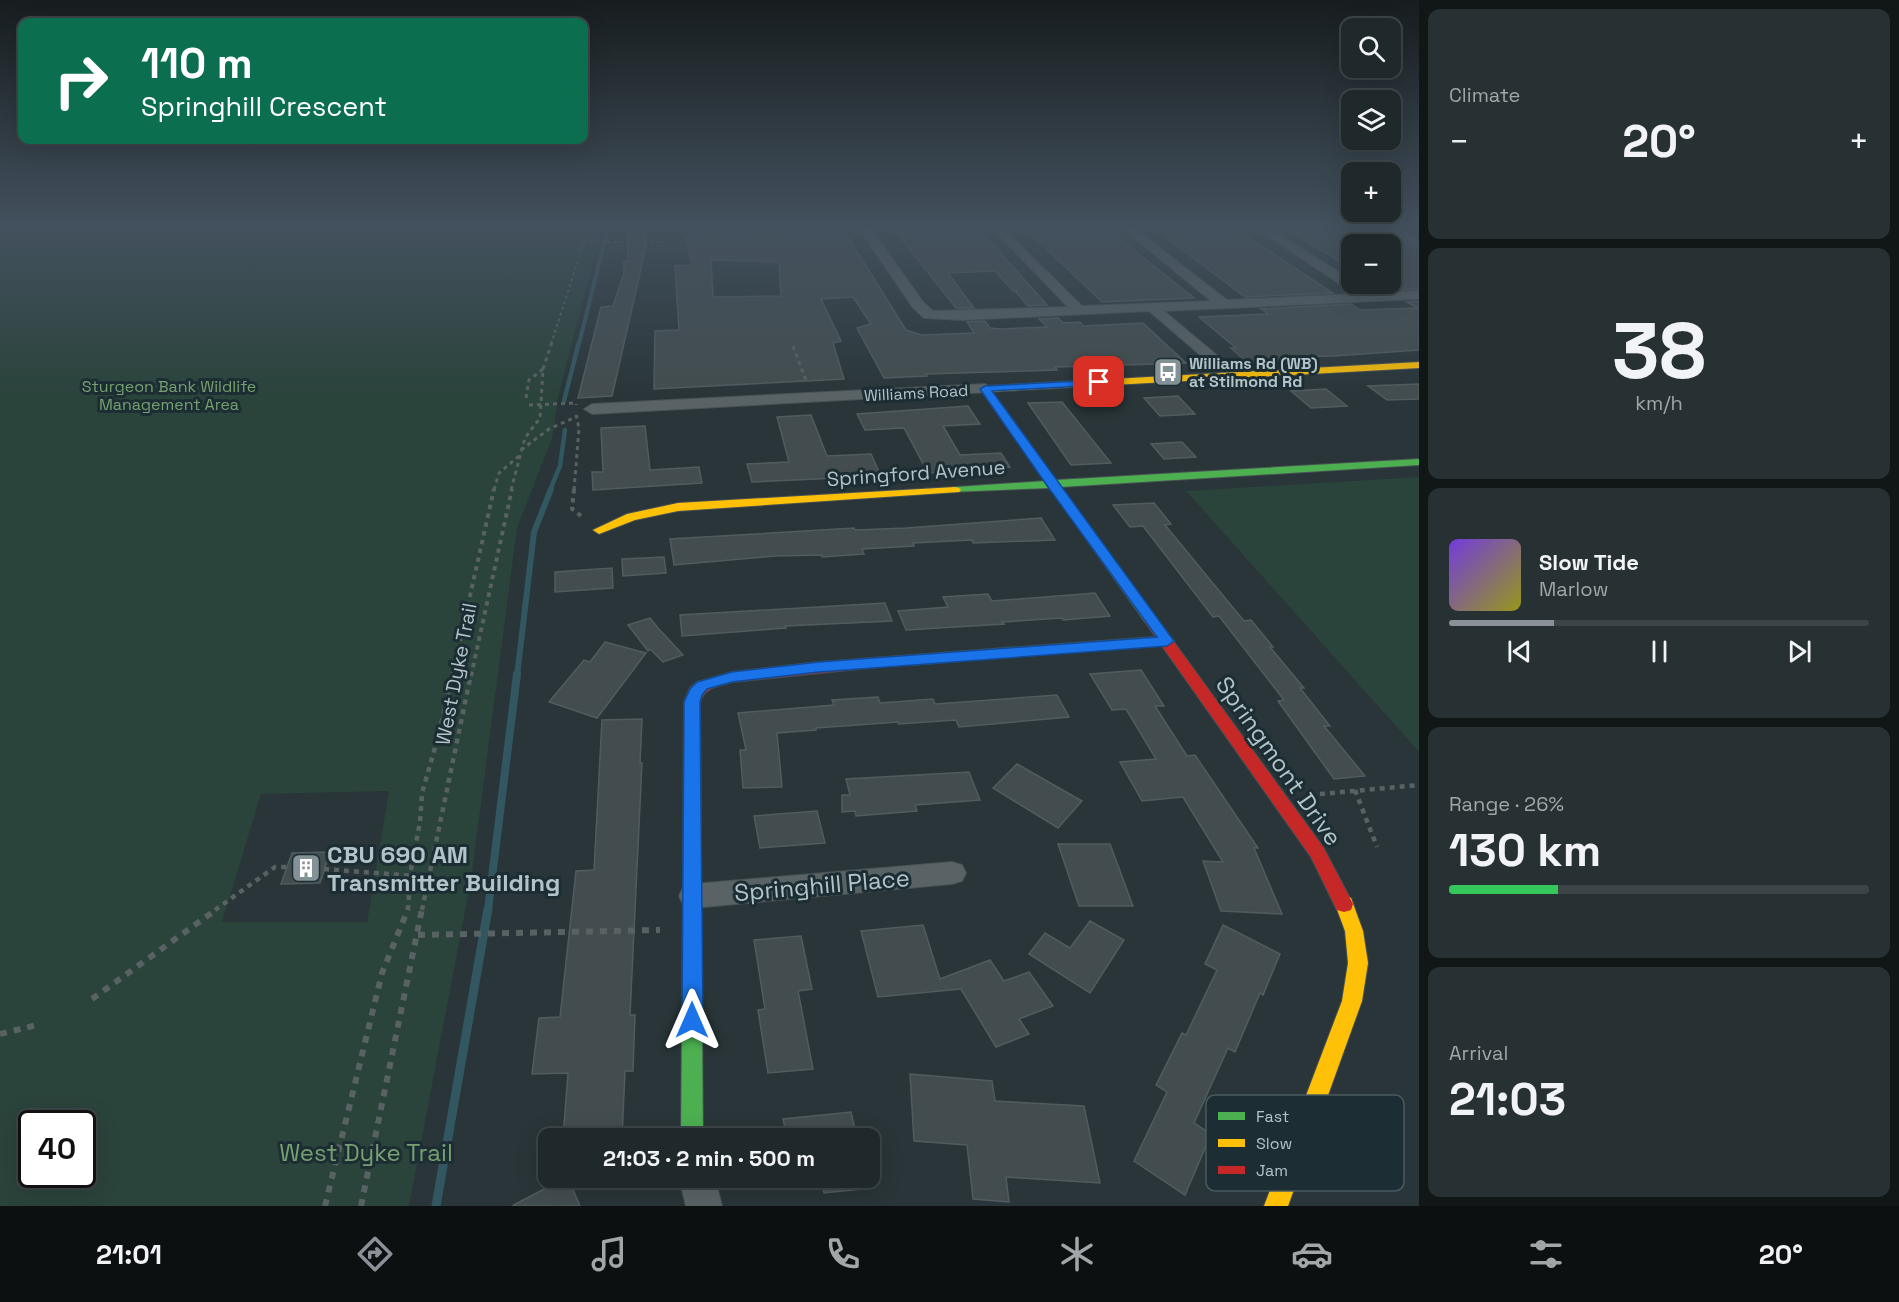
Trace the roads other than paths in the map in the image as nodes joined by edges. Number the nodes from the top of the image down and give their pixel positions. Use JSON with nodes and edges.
{"nodes":[{"id":1,"x":903,"y":283,"type":"edge"},
{"id":2,"x":1052,"y":283,"type":"edge"},
{"id":3,"x":1198,"y":283,"type":"edge"},
{"id":4,"x":1347,"y":283,"type":"edge"},
{"id":5,"x":1419,"y":295,"type":"edge"},
{"id":6,"x":1369,"y":297,"type":"junction"},
{"id":7,"x":1224,"y":304,"type":"junction"},
{"id":8,"x":1153,"y":308,"type":"junction"},
{"id":9,"x":1078,"y":310,"type":"junction"},
{"id":10,"x":1419,"y":365,"type":"edge"},
{"id":11,"x":1232,"y":375,"type":"junction"},
{"id":12,"x":985,"y":389,"type":"junction"},
{"id":13,"x":592,"y":410,"type":"dead end"},
{"id":14,"x":1419,"y":462,"type":"edge"},
{"id":15,"x":1052,"y":484,"type":"junction"},
{"id":16,"x":599,"y":530,"type":"road end"},
{"id":17,"x":1167,"y":641,"type":"junction"},
{"id":18,"x":952,"y":873,"type":"dead end"},
{"id":19,"x":693,"y":896,"type":"junction"},
{"id":20,"x":1317,"y":1095,"type":"edge"},
{"id":21,"x":692,"y":1128,"type":"edge"},
{"id":22,"x":700,"y":1188,"type":"edge"},
{"id":23,"x":1282,"y":1191,"type":"edge"},
{"id":24,"x":704,"y":1206,"type":"edge"},
{"id":25,"x":1276,"y":1206,"type":"edge"}],
"edges":[{"from":1,"to":9,"type":"street"},
{"from":2,"to":9,"type":"street"},
{"from":3,"to":7,"type":"street"},
{"from":4,"to":6,"type":"street"},
{"from":5,"to":6,"type":"street"},
{"from":6,"to":7,"type":"street"},
{"from":7,"to":8,"type":"street"},
{"from":8,"to":9,"type":"street"},
{"from":8,"to":11,"type":"street"},
{"from":10,"to":11,"type":"street","name":"Williams Road"},
{"from":11,"to":12,"type":"street","name":"Williams Road"},
{"from":12,"to":13,"type":"street","name":"Williams Road"},
{"from":12,"to":15,"type":"street","name":"Springmont Drive"},
{"from":14,"to":15,"type":"street","name":"Springford Avenue"},
{"from":15,"to":16,"type":"street","name":"Springford Avenue"},
{"from":15,"to":17,"type":"street","name":"Springmont Drive"},
{"from":17,"to":19,"type":"street"},
{"from":17,"to":20,"type":"street","name":"Springmont Drive"},
{"from":18,"to":19,"type":"street","name":"Springhill Place"},
{"from":19,"to":21,"type":"street"},
{"from":22,"to":24,"type":"street"},
{"from":23,"to":25,"type":"street","name":"Springmont Drive"}]}
